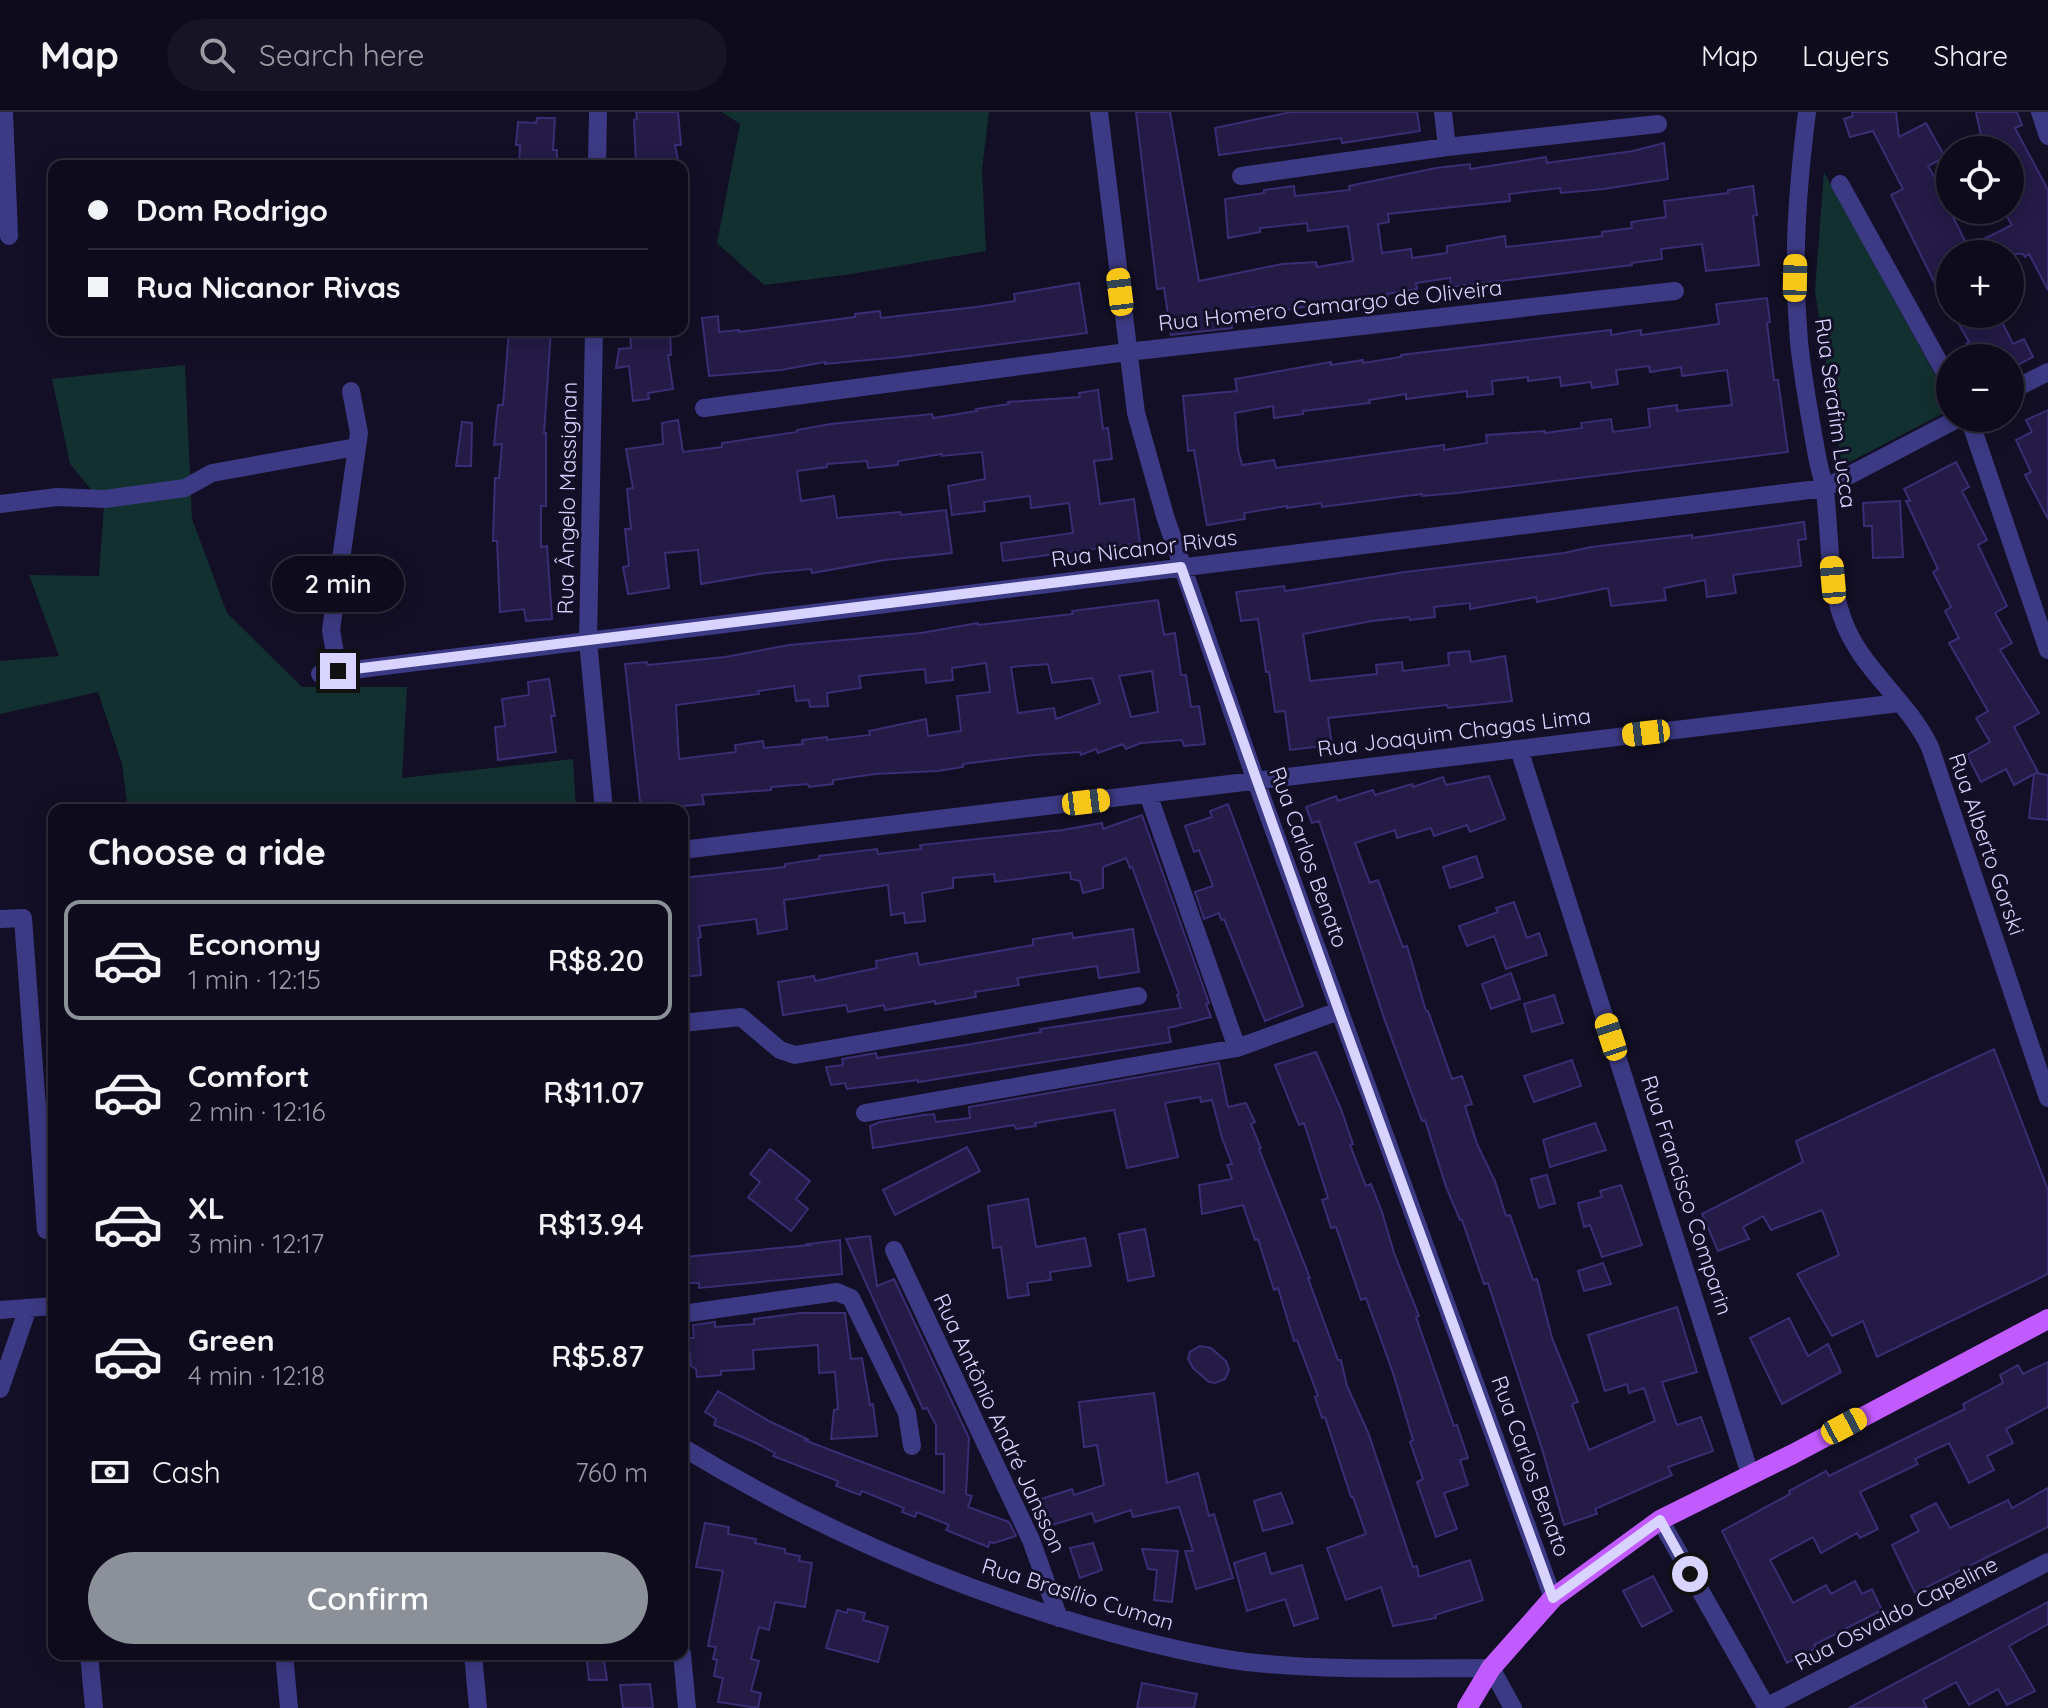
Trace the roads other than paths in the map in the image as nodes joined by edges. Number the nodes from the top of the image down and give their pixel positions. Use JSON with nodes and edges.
{"nodes":[{"id":1,"x":4,"y":112,"type":"edge"},
{"id":2,"x":598,"y":112,"type":"edge"},
{"id":3,"x":1099,"y":112,"type":"edge"},
{"id":4,"x":1443,"y":112,"type":"edge"},
{"id":5,"x":1807,"y":112,"type":"edge"},
{"id":6,"x":2040,"y":112,"type":"edge"},
{"id":7,"x":1658,"y":124,"type":"dead end"},
{"id":8,"x":2048,"y":136,"type":"edge"},
{"id":9,"x":1447,"y":147,"type":"junction"},
{"id":10,"x":597,"y":160,"type":"edge"},
{"id":11,"x":1241,"y":176,"type":"dead end"},
{"id":12,"x":1840,"y":184,"type":"dead end"},
{"id":13,"x":9,"y":236,"type":"dead end"},
{"id":14,"x":1675,"y":291,"type":"dead end"},
{"id":15,"x":594,"y":336,"type":"edge"},
{"id":16,"x":1127,"y":352,"type":"junction"},
{"id":17,"x":1936,"y":357,"type":"edge"},
{"id":18,"x":2048,"y":372,"type":"edge"},
{"id":19,"x":2024,"y":384,"type":"edge"},
{"id":20,"x":351,"y":391,"type":"dead end"},
{"id":21,"x":704,"y":408,"type":"dead end"},
{"id":22,"x":1936,"y":430,"type":"edge"},
{"id":23,"x":1974,"y":432,"type":"edge"},
{"id":24,"x":356,"y":447,"type":"junction"},
{"id":25,"x":1825,"y":488,"type":"junction"},
{"id":26,"x":0,"y":504,"type":"edge"},
{"id":27,"x":1181,"y":567,"type":"junction"},
{"id":28,"x":588,"y":641,"type":"junction"},
{"id":29,"x":2048,"y":650,"type":"edge"},
{"id":30,"x":1899,"y":703,"type":"junction"},
{"id":31,"x":1519,"y":749,"type":"junction"},
{"id":32,"x":1256,"y":781,"type":"junction"},
{"id":33,"x":1148,"y":794,"type":"junction"},
{"id":34,"x":603,"y":804,"type":"edge"},
{"id":35,"x":688,"y":849,"type":"edge"},
{"id":36,"x":0,"y":919,"type":"edge"},
{"id":37,"x":1138,"y":996,"type":"dead end"},
{"id":38,"x":1339,"y":1011,"type":"junction"},
{"id":39,"x":688,"y":1022,"type":"edge"},
{"id":40,"x":1237,"y":1048,"type":"junction"},
{"id":41,"x":2048,"y":1098,"type":"edge"},
{"id":42,"x":865,"y":1113,"type":"dead end"},
{"id":43,"x":46,"y":1230,"type":"dead end"},
{"id":44,"x":894,"y":1250,"type":"dead end"},
{"id":45,"x":48,"y":1306,"type":"edge"},
{"id":46,"x":28,"y":1308,"type":"junction"},
{"id":47,"x":0,"y":1310,"type":"edge"},
{"id":48,"x":688,"y":1313,"type":"edge"},
{"id":49,"x":2048,"y":1319,"type":"edge"},
{"id":50,"x":0,"y":1389,"type":"edge"},
{"id":51,"x":912,"y":1446,"type":"dead end"},
{"id":52,"x":688,"y":1451,"type":"edge"},
{"id":53,"x":1750,"y":1474,"type":"junction"},
{"id":54,"x":1660,"y":1520,"type":"junction"},
{"id":55,"x":2048,"y":1562,"type":"edge"},
{"id":56,"x":1553,"y":1598,"type":"junction"},
{"id":57,"x":1059,"y":1618,"type":"junction"},
{"id":58,"x":90,"y":1660,"type":"edge"},
{"id":59,"x":285,"y":1660,"type":"edge"},
{"id":60,"x":474,"y":1660,"type":"edge"},
{"id":61,"x":683,"y":1660,"type":"edge"},
{"id":62,"x":1491,"y":1668,"type":"junction"},
{"id":63,"x":94,"y":1708,"type":"edge"},
{"id":64,"x":289,"y":1708,"type":"edge"},
{"id":65,"x":478,"y":1708,"type":"edge"},
{"id":66,"x":687,"y":1708,"type":"edge"},
{"id":67,"x":1467,"y":1708,"type":"edge"},
{"id":68,"x":1513,"y":1708,"type":"edge"},
{"id":69,"x":1766,"y":1708,"type":"edge"}],
"edges":[{"from":1,"to":13,"type":"street"},
{"from":2,"to":10,"type":"street"},
{"from":3,"to":16,"type":"street","name":"Rua Carlos Benato"},
{"from":4,"to":9,"type":"street"},
{"from":5,"to":25,"type":"street","name":"Rua Serafim Lucca"},
{"from":6,"to":8,"type":"street"},
{"from":7,"to":9,"type":"street"},
{"from":9,"to":11,"type":"street"},
{"from":12,"to":17,"type":"street"},
{"from":14,"to":16,"type":"street","name":"Rua Homero Camargo de Oliveira"},
{"from":15,"to":28,"type":"street","name":"Rua Ângelo Massignan"},
{"from":16,"to":21,"type":"street","name":"Rua Homero Camargo de Oliveira"},
{"from":16,"to":27,"type":"street","name":"Rua Carlos Benato"},
{"from":18,"to":19,"type":"street"},
{"from":20,"to":24,"type":"street"},
{"from":22,"to":25,"type":"street","name":"Rua Nicanor Rivas"},
{"from":23,"to":29,"type":"street"},
{"from":24,"to":26,"type":"street"},
{"from":24,"to":28,"type":"street","name":"Rua Nicanor Rivas"},
{"from":25,"to":27,"type":"street","name":"Rua Nicanor Rivas"},
{"from":25,"to":30,"type":"street","name":"Rua Serafim Lucca"},
{"from":27,"to":28,"type":"street","name":"Rua Nicanor Rivas"},
{"from":27,"to":32,"type":"street","name":"Rua Carlos Benato"},
{"from":28,"to":34,"type":"street","name":"Rua Ângelo Massignan"},
{"from":30,"to":31,"type":"street","name":"Rua Joaquim Chagas Lima"},
{"from":30,"to":41,"type":"street","name":"Rua Alberto Gorski"},
{"from":31,"to":32,"type":"street","name":"Rua Joaquim Chagas Lima"},
{"from":31,"to":53,"type":"street","name":"Rua Francisco Comparin"},
{"from":32,"to":33,"type":"street","name":"Rua Joaquim Chagas Lima"},
{"from":32,"to":38,"type":"street","name":"Rua Carlos Benato"},
{"from":33,"to":35,"type":"street","name":"Rua Joaquim Chagas Lima"},
{"from":33,"to":40,"type":"street"},
{"from":36,"to":43,"type":"street"},
{"from":37,"to":39,"type":"street"},
{"from":38,"to":40,"type":"street"},
{"from":38,"to":56,"type":"street","name":"Rua Carlos Benato"},
{"from":40,"to":42,"type":"street"},
{"from":44,"to":57,"type":"street","name":"Rua Antônio André Jansson"},
{"from":45,"to":46,"type":"street"},
{"from":46,"to":47,"type":"street"},
{"from":46,"to":50,"type":"street"},
{"from":48,"to":51,"type":"street"},
{"from":49,"to":53,"type":"main road"},
{"from":52,"to":57,"type":"street","name":"Rua Brasílio Cuman"},
{"from":53,"to":54,"type":"main road"},
{"from":54,"to":56,"type":"main road"},
{"from":54,"to":69,"type":"street"},
{"from":55,"to":69,"type":"street","name":"Rua Osvaldo Capeline"},
{"from":56,"to":62,"type":"main road"},
{"from":57,"to":62,"type":"street","name":"Rua Brasílio Cuman"},
{"from":58,"to":63,"type":"street"},
{"from":59,"to":64,"type":"street"},
{"from":60,"to":65,"type":"street"},
{"from":61,"to":66,"type":"street"},
{"from":62,"to":67,"type":"main road"},
{"from":62,"to":68,"type":"street"}]}
